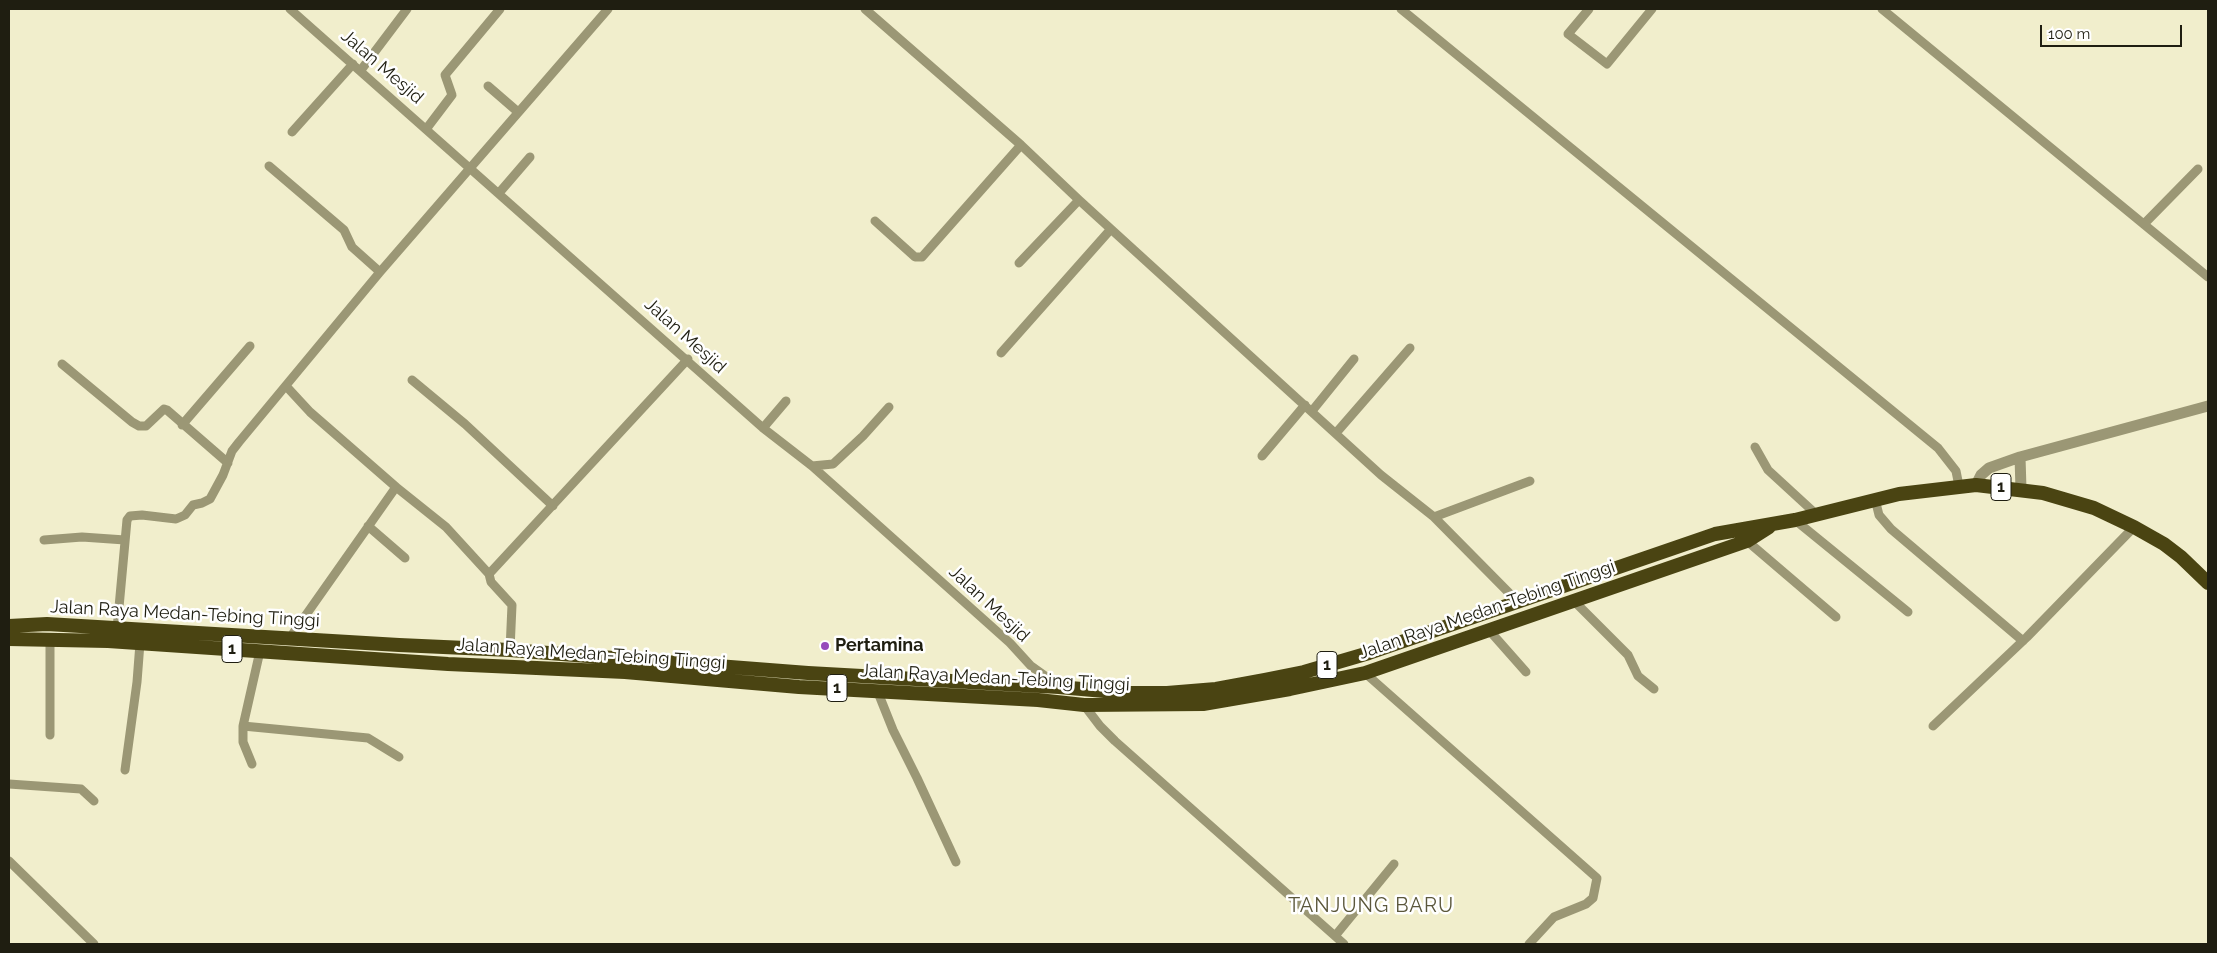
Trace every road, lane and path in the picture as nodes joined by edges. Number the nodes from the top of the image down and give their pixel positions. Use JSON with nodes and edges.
{"nodes":[{"id":1,"x":290,"y":9,"type":"edge"},
{"id":2,"x":407,"y":9,"type":"edge"},
{"id":3,"x":500,"y":9,"type":"edge"},
{"id":4,"x":608,"y":9,"type":"edge"},
{"id":5,"x":865,"y":9,"type":"edge"},
{"id":6,"x":1401,"y":9,"type":"edge"},
{"id":7,"x":1589,"y":9,"type":"edge"},
{"id":8,"x":1652,"y":9,"type":"edge"},
{"id":9,"x":1882,"y":9,"type":"edge"},
{"id":10,"x":352,"y":64,"type":"junction"},
{"id":11,"x":361,"y":70,"type":"junction"},
{"id":12,"x":488,"y":86,"type":"dead end"},
{"id":13,"x":518,"y":112,"type":"junction"},
{"id":14,"x":427,"y":128,"type":"junction"},
{"id":15,"x":292,"y":132,"type":"dead end"},
{"id":16,"x":1021,"y":145,"type":"junction"},
{"id":17,"x":530,"y":157,"type":"dead end"},
{"id":18,"x":269,"y":166,"type":"dead end"},
{"id":19,"x":470,"y":167,"type":"junction"},
{"id":20,"x":2198,"y":169,"type":"dead end"},
{"id":21,"x":500,"y":193,"type":"junction"},
{"id":22,"x":1079,"y":200,"type":"junction"},
{"id":23,"x":875,"y":221,"type":"dead end"},
{"id":24,"x":2144,"y":224,"type":"junction"},
{"id":25,"x":1111,"y":229,"type":"junction"},
{"id":26,"x":1019,"y":263,"type":"dead end"},
{"id":27,"x":380,"y":272,"type":"junction"},
{"id":28,"x":2208,"y":277,"type":"edge"},
{"id":29,"x":250,"y":346,"type":"dead end"},
{"id":30,"x":1410,"y":348,"type":"dead end"},
{"id":31,"x":1001,"y":353,"type":"dead end"},
{"id":32,"x":688,"y":359,"type":"junction"},
{"id":33,"x":1354,"y":359,"type":"dead end"},
{"id":34,"x":62,"y":364,"type":"dead end"},
{"id":35,"x":412,"y":380,"type":"dead end"},
{"id":36,"x":286,"y":386,"type":"junction"},
{"id":37,"x":786,"y":401,"type":"dead end"},
{"id":38,"x":2208,"y":406,"type":"edge"},
{"id":39,"x":889,"y":408,"type":"dead end"},
{"id":40,"x":1309,"y":408,"type":"junction"},
{"id":41,"x":182,"y":425,"type":"junction"},
{"id":42,"x":763,"y":428,"type":"junction"},
{"id":43,"x":1336,"y":433,"type":"junction"},
{"id":44,"x":1755,"y":447,"type":"dead end"},
{"id":45,"x":1262,"y":456,"type":"dead end"},
{"id":46,"x":2020,"y":457,"type":"junction"},
{"id":47,"x":228,"y":464,"type":"junction"},
{"id":48,"x":812,"y":466,"type":"junction"},
{"id":49,"x":1530,"y":481,"type":"dead end"},
{"id":50,"x":1976,"y":485,"type":"junction"},
{"id":51,"x":1959,"y":486,"type":"junction"},
{"id":52,"x":396,"y":487,"type":"junction"},
{"id":53,"x":2021,"y":489,"type":"junction"},
{"id":54,"x":1875,"y":499,"type":"junction"},
{"id":55,"x":553,"y":506,"type":"junction"},
{"id":56,"x":1817,"y":515,"type":"junction"},
{"id":57,"x":1434,"y":517,"type":"junction"},
{"id":58,"x":1795,"y":520,"type":"junction"},
{"id":59,"x":1772,"y":525,"type":"junction"},
{"id":60,"x":368,"y":526,"type":"junction"},
{"id":61,"x":2134,"y":527,"type":"junction"},
{"id":62,"x":44,"y":540,"type":"dead end"},
{"id":63,"x":125,"y":540,"type":"junction"},
{"id":64,"x":1746,"y":540,"type":"junction"},
{"id":65,"x":405,"y":558,"type":"dead end"},
{"id":66,"x":489,"y":574,"type":"junction"},
{"id":67,"x":2208,"y":584,"type":"edge"},
{"id":68,"x":1574,"y":601,"type":"junction"},
{"id":69,"x":1518,"y":602,"type":"junction"},
{"id":70,"x":1908,"y":612,"type":"dead end"},
{"id":71,"x":1836,"y":617,"type":"dead end"},
{"id":72,"x":9,"y":626,"type":"edge"},
{"id":73,"x":117,"y":629,"type":"junction"},
{"id":74,"x":1488,"y":629,"type":"junction"},
{"id":75,"x":9,"y":639,"type":"edge"},
{"id":76,"x":50,"y":639,"type":"junction"},
{"id":77,"x":289,"y":639,"type":"junction"},
{"id":78,"x":2023,"y":641,"type":"junction"},
{"id":79,"x":140,"y":643,"type":"junction"},
{"id":80,"x":454,"y":648,"type":"junction"},
{"id":81,"x":510,"y":650,"type":"junction"},
{"id":82,"x":260,"y":651,"type":"junction"},
{"id":83,"x":454,"y":664,"type":"junction"},
{"id":84,"x":1526,"y":672,"type":"dead end"},
{"id":85,"x":1365,"y":673,"type":"junction"},
{"id":86,"x":1059,"y":687,"type":"junction"},
{"id":87,"x":1654,"y":689,"type":"dead end"},
{"id":88,"x":877,"y":690,"type":"junction"},
{"id":89,"x":1084,"y":705,"type":"junction"},
{"id":90,"x":244,"y":726,"type":"junction"},
{"id":91,"x":1933,"y":726,"type":"dead end"},
{"id":92,"x":50,"y":735,"type":"dead end"},
{"id":93,"x":399,"y":757,"type":"dead end"},
{"id":94,"x":252,"y":764,"type":"dead end"},
{"id":95,"x":126,"y":770,"type":"dead end"},
{"id":96,"x":9,"y":784,"type":"edge"},
{"id":97,"x":94,"y":801,"type":"dead end"},
{"id":98,"x":9,"y":861,"type":"edge"},
{"id":99,"x":956,"y":862,"type":"dead end"},
{"id":100,"x":1394,"y":864,"type":"dead end"},
{"id":101,"x":1338,"y":941,"type":"edge"},
{"id":102,"x":94,"y":944,"type":"edge"},
{"id":103,"x":1529,"y":944,"type":"edge"}],
"edges":[{"from":1,"to":10,"type":"street","name":"Jalan Mesjid"},
{"from":2,"to":11,"type":"street"},
{"from":3,"to":14,"type":"street"},
{"from":4,"to":13,"type":"street"},
{"from":5,"to":16,"type":"street"},
{"from":6,"to":51,"type":"street"},
{"from":7,"to":8,"type":"street"},
{"from":9,"to":24,"type":"street"},
{"from":10,"to":11,"type":"street","name":"Jalan Mesjid"},
{"from":10,"to":15,"type":"street"},
{"from":11,"to":14,"type":"street","name":"Jalan Mesjid"},
{"from":12,"to":13,"type":"street"},
{"from":13,"to":19,"type":"street"},
{"from":14,"to":19,"type":"street","name":"Jalan Mesjid"},
{"from":16,"to":22,"type":"street"},
{"from":16,"to":23,"type":"street"},
{"from":17,"to":21,"type":"street"},
{"from":18,"to":27,"type":"street"},
{"from":19,"to":21,"type":"street","name":"Jalan Mesjid"},
{"from":19,"to":27,"type":"street"},
{"from":20,"to":24,"type":"street"},
{"from":21,"to":32,"type":"street","name":"Jalan Mesjid"},
{"from":22,"to":25,"type":"street"},
{"from":22,"to":26,"type":"street"},
{"from":24,"to":28,"type":"street"},
{"from":25,"to":31,"type":"street"},
{"from":25,"to":40,"type":"street"},
{"from":27,"to":36,"type":"street"},
{"from":29,"to":41,"type":"street"},
{"from":30,"to":43,"type":"street"},
{"from":32,"to":42,"type":"street","name":"Jalan Mesjid"},
{"from":32,"to":55,"type":"street"},
{"from":33,"to":40,"type":"street"},
{"from":34,"to":41,"type":"street"},
{"from":35,"to":55,"type":"street"},
{"from":36,"to":47,"type":"street"},
{"from":36,"to":52,"type":"street"},
{"from":37,"to":42,"type":"street"},
{"from":38,"to":46,"type":"street"},
{"from":39,"to":48,"type":"street"},
{"from":40,"to":43,"type":"street"},
{"from":40,"to":45,"type":"street"},
{"from":41,"to":47,"type":"street"},
{"from":42,"to":48,"type":"street","name":"Jalan Mesjid"},
{"from":43,"to":57,"type":"street"},
{"from":44,"to":56,"type":"street"},
{"from":46,"to":50,"type":"street"},
{"from":46,"to":53,"type":"street"},
{"from":47,"to":63,"type":"street"},
{"from":48,"to":86,"type":"street","name":"Jalan Mesjid"},
{"from":49,"to":57,"type":"street"},
{"from":50,"to":51,"type":"highway","name":"Jalan Raya Medan-Tebing Tinggi","number":"1"},
{"from":50,"to":53,"type":"highway","name":"Jalan Raya Medan-Tebing Tinggi","number":"1"},
{"from":51,"to":54,"type":"highway","name":"Jalan Raya Medan-Tebing Tinggi","number":"1"},
{"from":52,"to":60,"type":"street"},
{"from":52,"to":66,"type":"street"},
{"from":53,"to":61,"type":"highway","name":"Jalan Raya Medan-Tebing Tinggi","number":"1"},
{"from":54,"to":56,"type":"highway","name":"Jalan Raya Medan-Tebing Tinggi","number":"1"},
{"from":54,"to":78,"type":"street"},
{"from":55,"to":66,"type":"street"},
{"from":56,"to":58,"type":"highway","name":"Jalan Raya Medan-Tebing Tinggi","number":"1"},
{"from":57,"to":69,"type":"street"},
{"from":58,"to":59,"type":"highway","name":"Jalan Raya Medan-Tebing Tinggi","number":"1"},
{"from":58,"to":70,"type":"street"},
{"from":59,"to":64,"type":"highway","name":"Jalan Raya Medan-Tebing Tinggi","number":"1"},
{"from":59,"to":69,"type":"highway","name":"Jalan Raya Medan-Tebing Tinggi","number":"1"},
{"from":60,"to":65,"type":"street"},
{"from":60,"to":77,"type":"street"},
{"from":61,"to":67,"type":"highway","name":"Jalan Raya Medan-Tebing Tinggi","number":"1"},
{"from":61,"to":78,"type":"street"},
{"from":62,"to":63,"type":"street"},
{"from":63,"to":73,"type":"street"},
{"from":64,"to":68,"type":"highway","name":"Jalan Raya Medan-Tebing Tinggi","number":"1"},
{"from":64,"to":71,"type":"street"},
{"from":66,"to":81,"type":"street"},
{"from":68,"to":74,"type":"highway","name":"Jalan Raya Medan-Tebing Tinggi","number":"1"},
{"from":68,"to":87,"type":"street"},
{"from":69,"to":86,"type":"highway","name":"Jalan Raya Medan-Tebing Tinggi","number":"1"},
{"from":72,"to":73,"type":"highway","name":"Jalan Raya Medan-Tebing Tinggi","number":"1"},
{"from":73,"to":77,"type":"highway","name":"Jalan Raya Medan-Tebing Tinggi","number":"1"},
{"from":74,"to":84,"type":"street"},
{"from":74,"to":85,"type":"highway","name":"Jalan Raya Medan-Tebing Tinggi","number":"1"},
{"from":75,"to":76,"type":"highway","name":"Jalan Raya Medan-Tebing Tinggi","number":"1"},
{"from":76,"to":79,"type":"highway","name":"Jalan Raya Medan-Tebing Tinggi","number":"1"},
{"from":76,"to":92,"type":"street"},
{"from":77,"to":80,"type":"highway","name":"Jalan Raya Medan-Tebing Tinggi","number":"1"},
{"from":78,"to":91,"type":"street"},
{"from":79,"to":82,"type":"highway","name":"Jalan Raya Medan-Tebing Tinggi","number":"1"},
{"from":79,"to":95,"type":"street"},
{"from":80,"to":81,"type":"highway","name":"Jalan Raya Medan-Tebing Tinggi","number":"1"},
{"from":80,"to":83,"type":"highway"},
{"from":81,"to":86,"type":"highway","name":"Jalan Raya Medan-Tebing Tinggi","number":"1"},
{"from":82,"to":83,"type":"highway","name":"Jalan Raya Medan-Tebing Tinggi","number":"1"},
{"from":82,"to":90,"type":"street"},
{"from":83,"to":88,"type":"highway","name":"Jalan Raya Medan-Tebing Tinggi","number":"1"},
{"from":85,"to":89,"type":"highway","name":"Jalan Raya Medan-Tebing Tinggi","number":"1"},
{"from":85,"to":103,"type":"street"},
{"from":88,"to":89,"type":"highway","name":"Jalan Raya Medan-Tebing Tinggi","number":"1"},
{"from":88,"to":99,"type":"street"},
{"from":89,"to":101,"type":"street"},
{"from":90,"to":93,"type":"street"},
{"from":90,"to":94,"type":"street"},
{"from":96,"to":97,"type":"street"},
{"from":98,"to":102,"type":"street"},
{"from":100,"to":101,"type":"street"}]}
